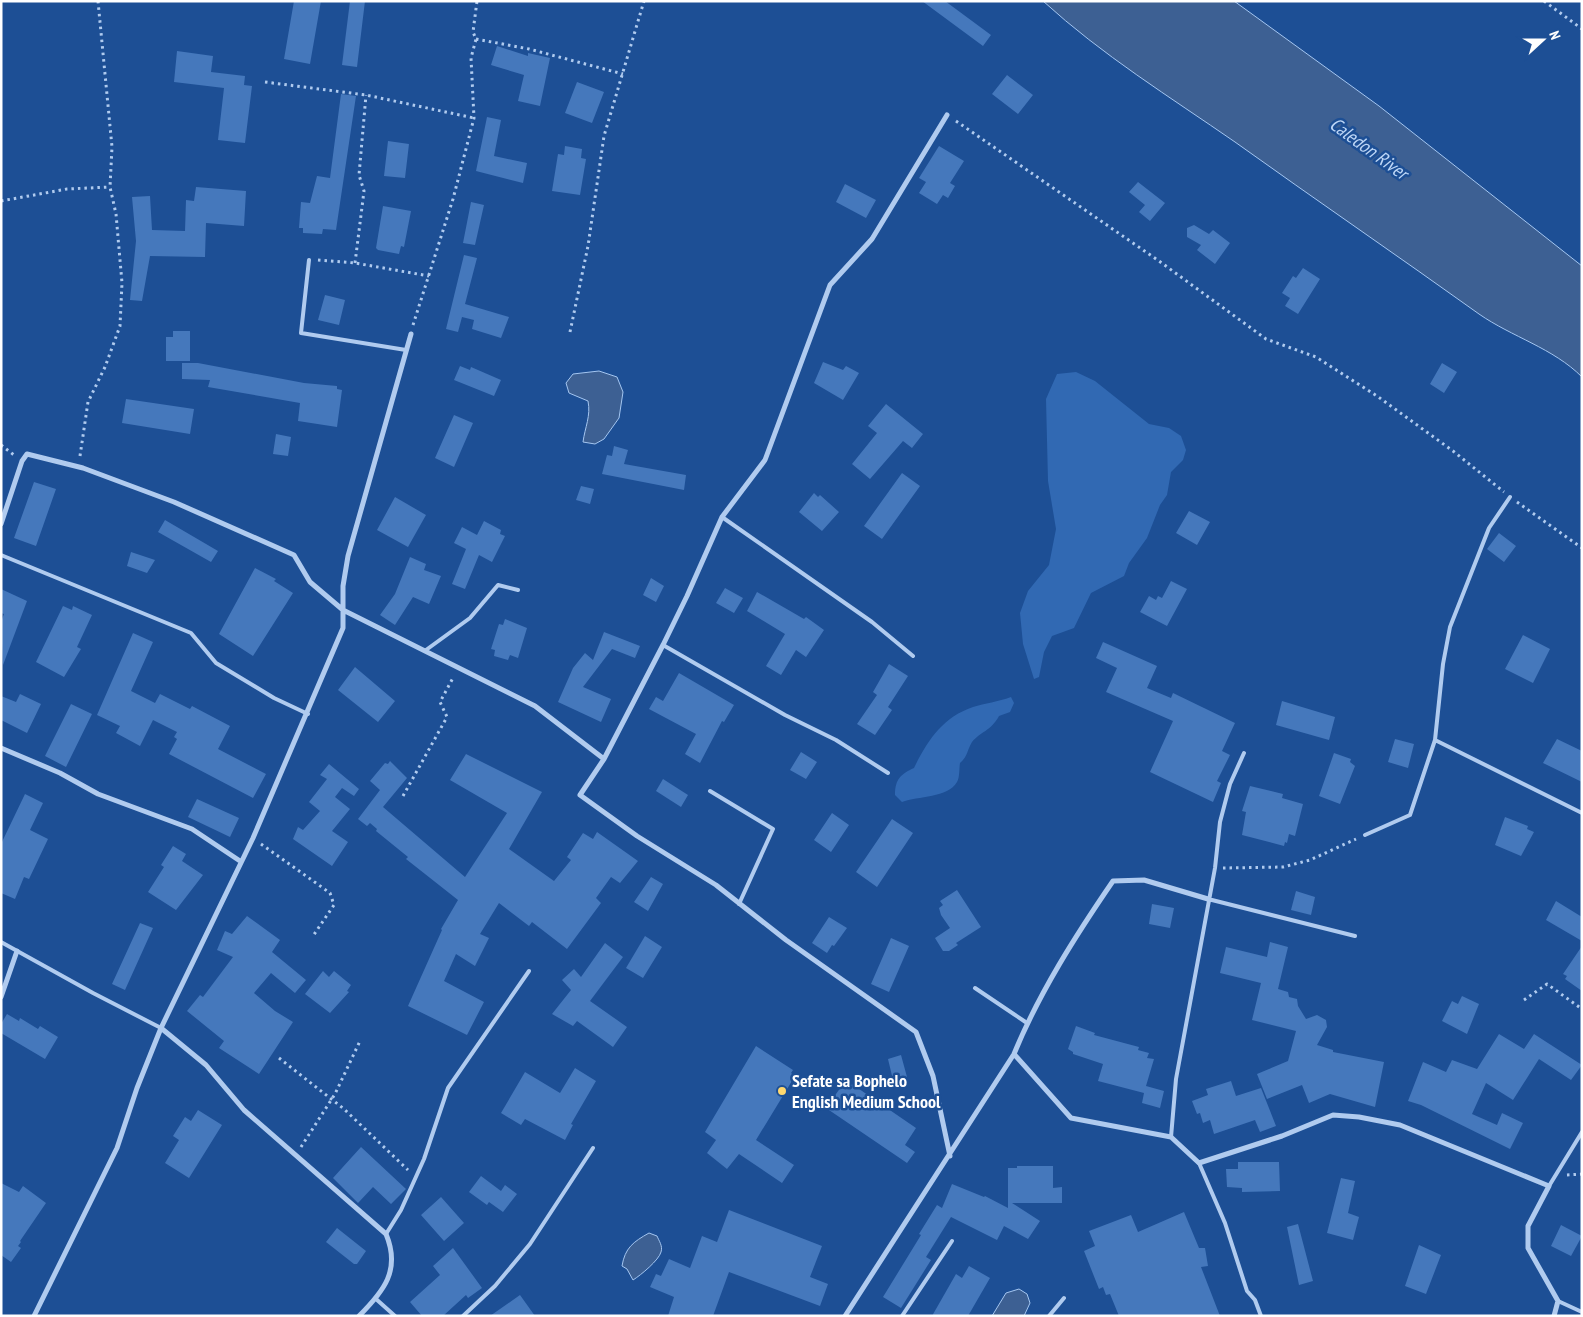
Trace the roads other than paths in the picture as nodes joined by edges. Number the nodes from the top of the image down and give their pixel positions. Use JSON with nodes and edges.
{"nodes":[{"id":1,"x":947,"y":115,"type":"road end"},
{"id":2,"x":309,"y":260,"type":"road end"},
{"id":3,"x":411,"y":334,"type":"road end"},
{"id":4,"x":406,"y":350,"type":"junction"},
{"id":5,"x":1510,"y":497,"type":"road end"},
{"id":6,"x":722,"y":517,"type":"junction"},
{"id":7,"x":1,"y":524,"type":"edge"},
{"id":8,"x":1,"y":555,"type":"edge"},
{"id":9,"x":518,"y":590,"type":"dead end"},
{"id":10,"x":343,"y":610,"type":"junction"},
{"id":11,"x":663,"y":645,"type":"junction"},
{"id":12,"x":426,"y":650,"type":"junction"},
{"id":13,"x":913,"y":656,"type":"dead end"},
{"id":14,"x":308,"y":714,"type":"junction"},
{"id":15,"x":1435,"y":740,"type":"junction"},
{"id":16,"x":1,"y":748,"type":"edge"},
{"id":17,"x":1244,"y":753,"type":"dead end"},
{"id":18,"x":604,"y":759,"type":"junction"},
{"id":19,"x":888,"y":773,"type":"dead end"},
{"id":20,"x":710,"y":791,"type":"dead end"},
{"id":21,"x":1582,"y":813,"type":"edge"},
{"id":22,"x":1366,"y":835,"type":"road end"},
{"id":23,"x":240,"y":861,"type":"junction"},
{"id":24,"x":1208,"y":899,"type":"junction"},
{"id":25,"x":739,"y":904,"type":"junction"},
{"id":26,"x":1355,"y":936,"type":"dead end"},
{"id":27,"x":1,"y":942,"type":"edge"},
{"id":28,"x":17,"y":951,"type":"junction"},
{"id":29,"x":528,"y":971,"type":"dead end"},
{"id":30,"x":975,"y":988,"type":"dead end"},
{"id":31,"x":1,"y":997,"type":"edge"},
{"id":32,"x":1027,"y":1023,"type":"junction"},
{"id":33,"x":161,"y":1028,"type":"junction"},
{"id":34,"x":1014,"y":1054,"type":"junction"},
{"id":35,"x":1582,"y":1132,"type":"edge"},
{"id":36,"x":1170,"y":1137,"type":"junction"},
{"id":37,"x":594,"y":1148,"type":"dead end"},
{"id":38,"x":950,"y":1156,"type":"junction"},
{"id":39,"x":1198,"y":1163,"type":"junction"},
{"id":40,"x":1549,"y":1186,"type":"junction"},
{"id":41,"x":386,"y":1234,"type":"junction"},
{"id":42,"x":952,"y":1241,"type":"dead end"},
{"id":43,"x":1064,"y":1298,"type":"dead end"},
{"id":44,"x":376,"y":1299,"type":"junction"},
{"id":45,"x":1558,"y":1301,"type":"junction"},
{"id":46,"x":1582,"y":1312,"type":"edge"},
{"id":47,"x":34,"y":1316,"type":"edge"},
{"id":48,"x":359,"y":1316,"type":"edge"},
{"id":49,"x":396,"y":1316,"type":"edge"},
{"id":50,"x":463,"y":1316,"type":"edge"},
{"id":51,"x":845,"y":1316,"type":"edge"},
{"id":52,"x":902,"y":1316,"type":"edge"},
{"id":53,"x":1048,"y":1316,"type":"edge"},
{"id":54,"x":1262,"y":1316,"type":"edge"},
{"id":55,"x":1554,"y":1316,"type":"edge"}],
"edges":[{"from":1,"to":6,"type":"street"},
{"from":2,"to":4,"type":"lane"},
{"from":3,"to":4,"type":"street"},
{"from":4,"to":10,"type":"street"},
{"from":5,"to":15,"type":"lane"},
{"from":6,"to":11,"type":"street"},
{"from":6,"to":13,"type":"lane"},
{"from":7,"to":10,"type":"street"},
{"from":8,"to":14,"type":"lane"},
{"from":9,"to":12,"type":"lane"},
{"from":10,"to":12,"type":"street"},
{"from":10,"to":14,"type":"street"},
{"from":11,"to":18,"type":"street"},
{"from":11,"to":19,"type":"lane"},
{"from":12,"to":18,"type":"street"},
{"from":14,"to":23,"type":"street"},
{"from":15,"to":21,"type":"lane"},
{"from":15,"to":22,"type":"lane"},
{"from":16,"to":23,"type":"street"},
{"from":17,"to":24,"type":"lane"},
{"from":18,"to":25,"type":"street"},
{"from":20,"to":25,"type":"lane"},
{"from":23,"to":33,"type":"street"},
{"from":24,"to":26,"type":"lane"},
{"from":24,"to":32,"type":"street"},
{"from":24,"to":36,"type":"lane"},
{"from":25,"to":38,"type":"street"},
{"from":27,"to":28,"type":"lane"},
{"from":28,"to":31,"type":"street"},
{"from":28,"to":33,"type":"lane"},
{"from":29,"to":41,"type":"lane"},
{"from":30,"to":32,"type":"lane"},
{"from":32,"to":34,"type":"street"},
{"from":33,"to":41,"type":"street"},
{"from":33,"to":47,"type":"street"},
{"from":34,"to":36,"type":"street"},
{"from":34,"to":38,"type":"street"},
{"from":35,"to":40,"type":"lane"},
{"from":36,"to":39,"type":"street"},
{"from":37,"to":50,"type":"lane"},
{"from":38,"to":51,"type":"street"},
{"from":39,"to":40,"type":"street"},
{"from":39,"to":54,"type":"lane"},
{"from":40,"to":45,"type":"street"},
{"from":41,"to":44,"type":"street"},
{"from":42,"to":52,"type":"lane"},
{"from":43,"to":53,"type":"lane"},
{"from":44,"to":48,"type":"street"},
{"from":44,"to":49,"type":"lane"},
{"from":45,"to":46,"type":"lane"},
{"from":45,"to":55,"type":"street"}]}
